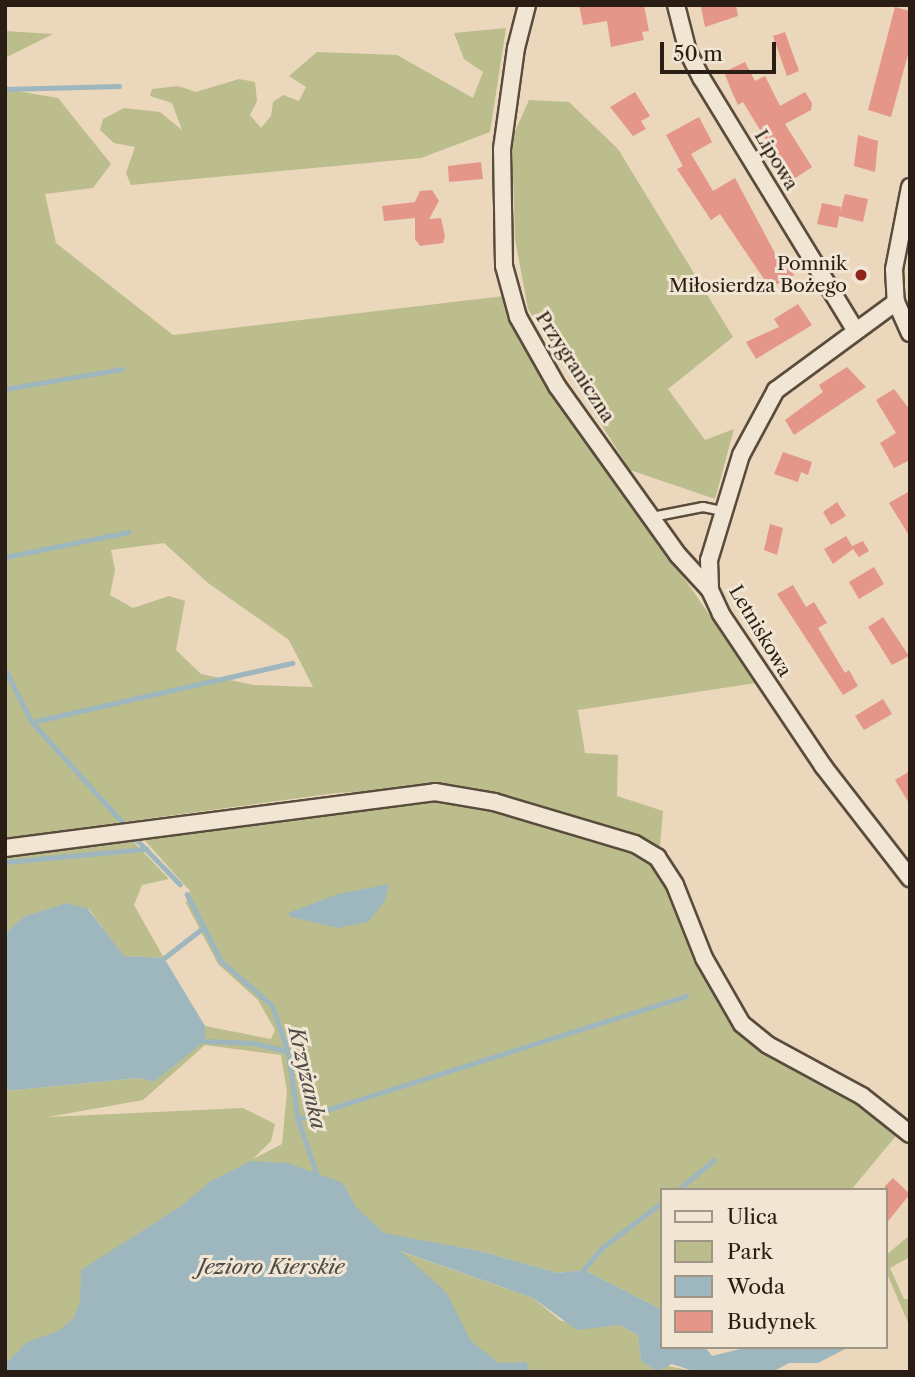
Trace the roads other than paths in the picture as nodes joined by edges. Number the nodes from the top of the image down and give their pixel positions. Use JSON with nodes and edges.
{"nodes":[{"id":1,"x":527,"y":5,"type":"edge"},
{"id":2,"x":676,"y":5,"type":"edge"},
{"id":3,"x":910,"y":187,"type":"edge"},
{"id":4,"x":896,"y":302,"type":"junction"},
{"id":5,"x":855,"y":330,"type":"junction"},
{"id":6,"x":909,"y":332,"type":"edge"},
{"id":7,"x":722,"y":511,"type":"junction"},
{"id":8,"x":652,"y":517,"type":"junction"},
{"id":9,"x":710,"y":590,"type":"junction"},
{"id":10,"x":5,"y":848,"type":"edge"},
{"id":11,"x":910,"y":878,"type":"edge"},
{"id":12,"x":910,"y":1134,"type":"edge"}],
"edges":[{"from":1,"to":8,"type":"street","name":"Przygraniczna"},
{"from":2,"to":5,"type":"street","name":"Lipowa"},
{"from":3,"to":4,"type":"street"},
{"from":4,"to":5,"type":"street","name":"Letniskowa"},
{"from":4,"to":6,"type":"street"},
{"from":5,"to":7,"type":"street","name":"Letniskowa"},
{"from":7,"to":8,"type":"lane"},
{"from":7,"to":9,"type":"street","name":"Letniskowa"},
{"from":8,"to":9,"type":"street","name":"Przygraniczna"},
{"from":9,"to":11,"type":"street","name":"Letniskowa"},
{"from":10,"to":12,"type":"street"}]}
